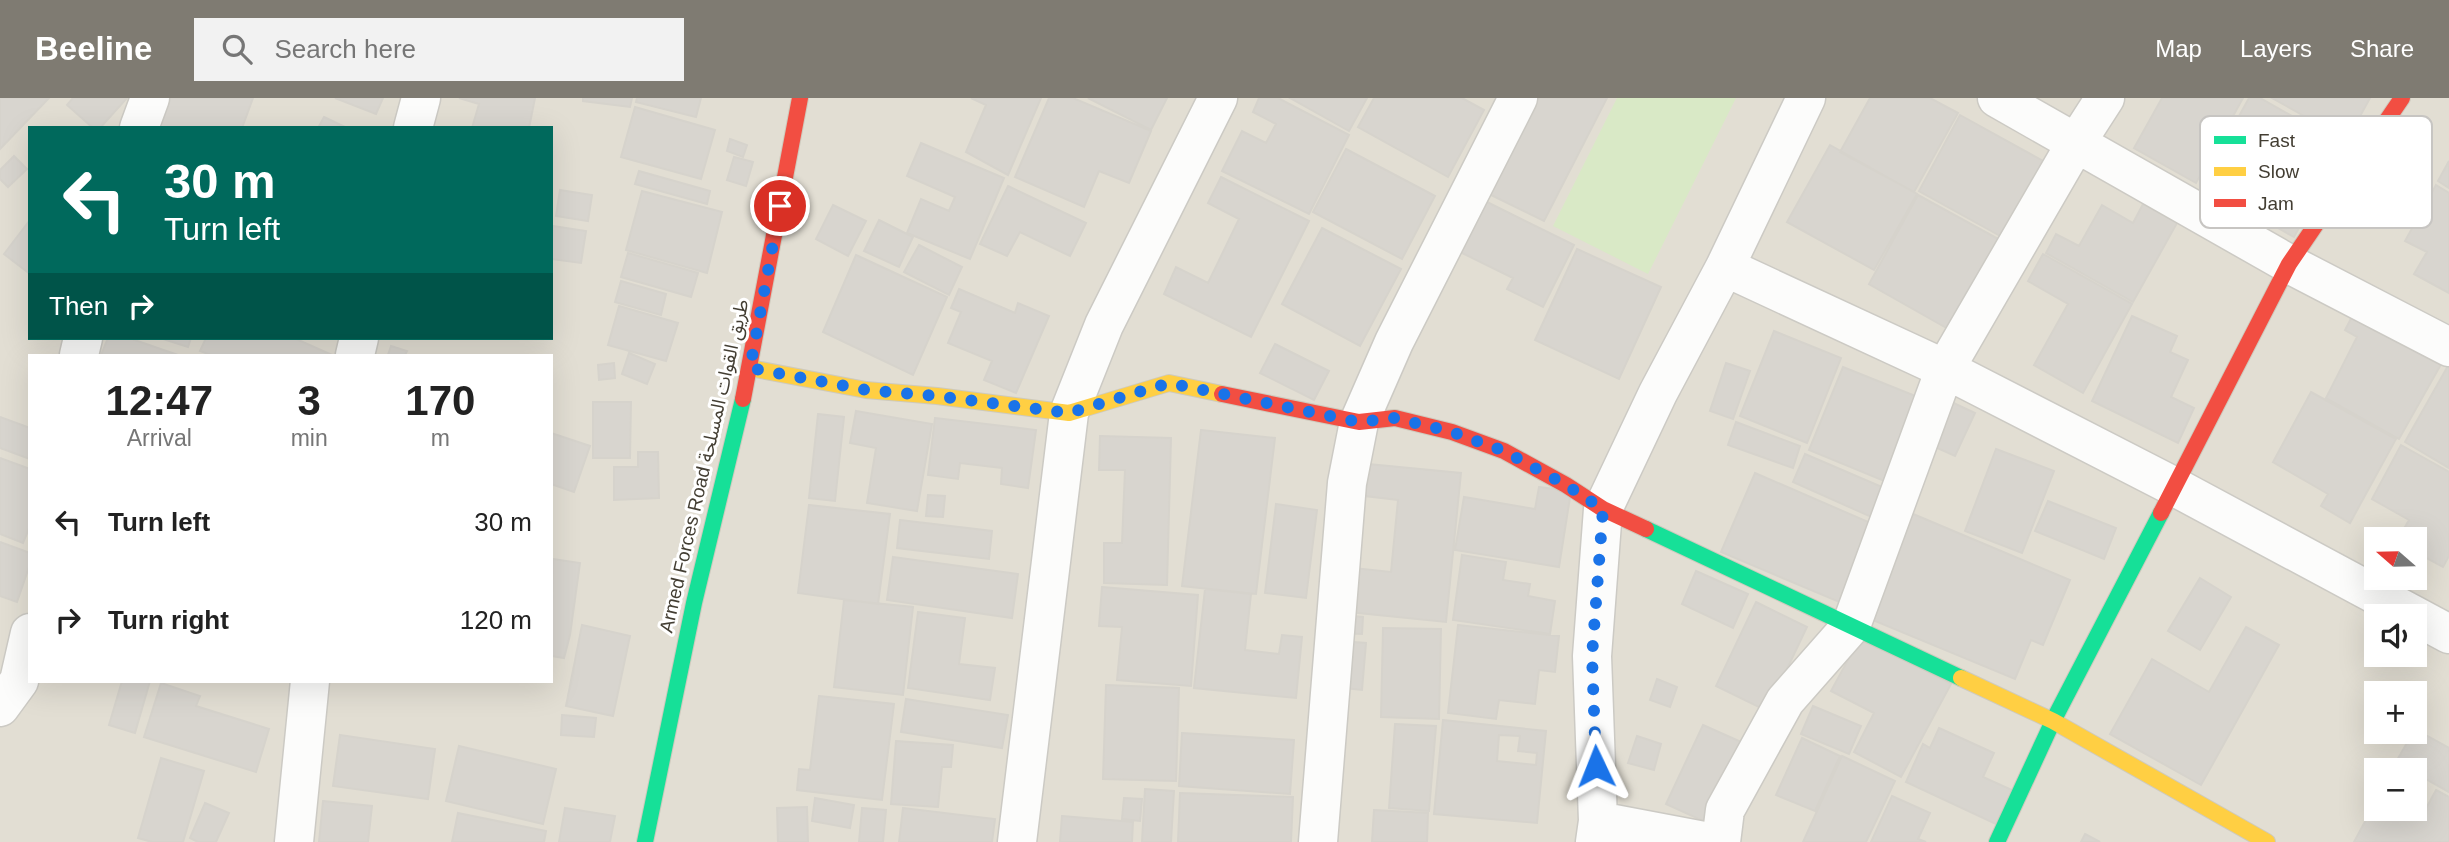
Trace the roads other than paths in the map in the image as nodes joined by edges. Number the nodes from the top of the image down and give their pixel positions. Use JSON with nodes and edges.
{"nodes":[{"id":1,"x":150,"y":98,"type":"edge"},
{"id":2,"x":421,"y":98,"type":"edge"},
{"id":3,"x":800,"y":98,"type":"edge"},
{"id":4,"x":1218,"y":98,"type":"edge"},
{"id":5,"x":1518,"y":98,"type":"edge"},
{"id":6,"x":1806,"y":98,"type":"edge"},
{"id":7,"x":1997,"y":98,"type":"edge"},
{"id":8,"x":2105,"y":98,"type":"edge"},
{"id":9,"x":2402,"y":98,"type":"edge"},
{"id":10,"x":2390,"y":116,"type":"edge"},
{"id":11,"x":140,"y":126,"type":"edge"},
{"id":12,"x":414,"y":126,"type":"edge"},
{"id":13,"x":2076,"y":143,"type":"junction"},
{"id":14,"x":2200,"y":213,"type":"edge"},
{"id":15,"x":2226,"y":228,"type":"edge"},
{"id":16,"x":2314,"y":228,"type":"edge"},
{"id":17,"x":2289,"y":264,"type":"junction"},
{"id":18,"x":1725,"y":267,"type":"junction"},
{"id":19,"x":2449,"y":346,"type":"edge"},
{"id":20,"x":750,"y":368,"type":"junction"},
{"id":21,"x":1945,"y":369,"type":"junction"},
{"id":22,"x":1069,"y":413,"type":"junction"},
{"id":23,"x":1359,"y":422,"type":"junction"},
{"id":24,"x":2175,"y":486,"type":"junction"},
{"id":25,"x":1603,"y":509,"type":"junction"},
{"id":26,"x":1852,"y":626,"type":"junction"},
{"id":27,"x":2449,"y":634,"type":"edge"},
{"id":28,"x":28,"y":642,"type":"edge"},
{"id":29,"x":310,"y":683,"type":"edge"},
{"id":30,"x":0,"y":707,"type":"edge"},
{"id":31,"x":2053,"y":721,"type":"junction"},
{"id":32,"x":1597,"y":831,"type":"edge"},
{"id":33,"x":294,"y":842,"type":"edge"},
{"id":34,"x":645,"y":842,"type":"edge"},
{"id":35,"x":1017,"y":842,"type":"edge"},
{"id":36,"x":1318,"y":842,"type":"edge"},
{"id":37,"x":1709,"y":842,"type":"edge"},
{"id":38,"x":1721,"y":842,"type":"edge"},
{"id":39,"x":1997,"y":842,"type":"edge"},
{"id":40,"x":2267,"y":842,"type":"edge"}],
"edges":[{"from":1,"to":11,"type":"street"},
{"from":2,"to":12,"type":"street"},
{"from":3,"to":20,"type":"street","name":"Armed Forces Road طريق القوات المسلحة"},
{"from":4,"to":22,"type":"street"},
{"from":5,"to":23,"type":"street"},
{"from":6,"to":18,"type":"street"},
{"from":7,"to":13,"type":"street"},
{"from":8,"to":13,"type":"street"},
{"from":9,"to":10,"type":"street"},
{"from":13,"to":14,"type":"street"},
{"from":13,"to":21,"type":"street"},
{"from":15,"to":17,"type":"street"},
{"from":16,"to":17,"type":"street"},
{"from":17,"to":19,"type":"street"},
{"from":17,"to":24,"type":"street"},
{"from":18,"to":21,"type":"street"},
{"from":18,"to":25,"type":"street"},
{"from":20,"to":22,"type":"street"},
{"from":20,"to":34,"type":"street","name":"Armed Forces Road طريق القوات المسلحة"},
{"from":21,"to":24,"type":"street"},
{"from":21,"to":26,"type":"street"},
{"from":22,"to":23,"type":"street"},
{"from":22,"to":35,"type":"street"},
{"from":23,"to":25,"type":"street"},
{"from":23,"to":36,"type":"street"},
{"from":24,"to":27,"type":"street"},
{"from":24,"to":31,"type":"street"},
{"from":25,"to":26,"type":"street"},
{"from":25,"to":32,"type":"street"},
{"from":26,"to":31,"type":"street"},
{"from":26,"to":38,"type":"street"},
{"from":28,"to":30,"type":"street"},
{"from":29,"to":33,"type":"street"},
{"from":31,"to":39,"type":"street"},
{"from":31,"to":40,"type":"street"},
{"from":32,"to":37,"type":"street"}]}
